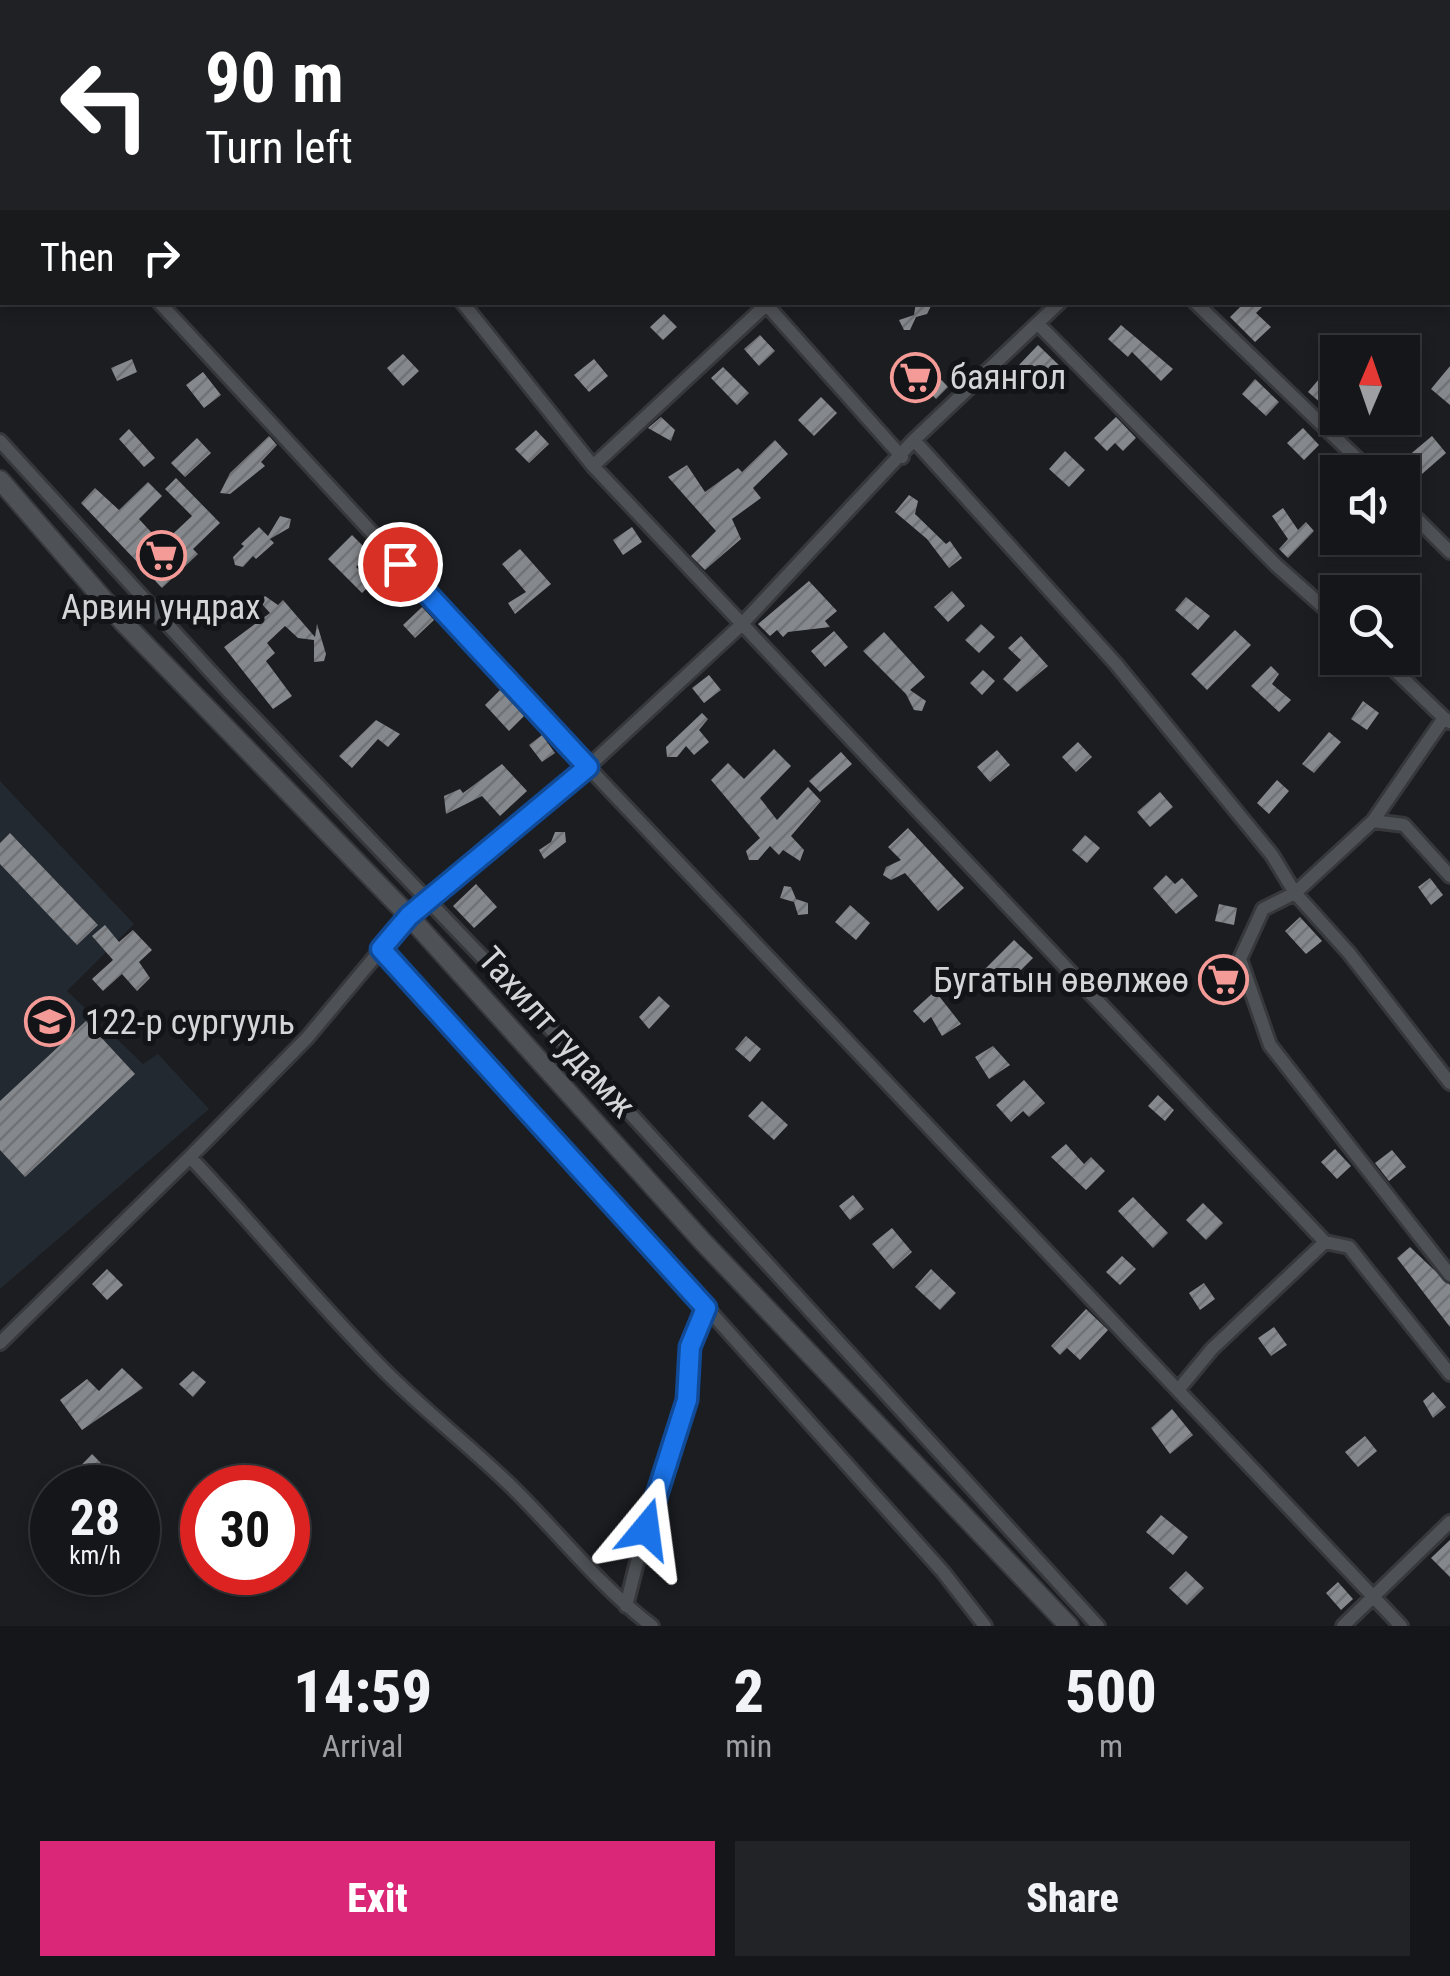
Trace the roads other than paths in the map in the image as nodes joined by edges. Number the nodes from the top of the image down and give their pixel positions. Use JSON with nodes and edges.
{"nodes":[{"id":1,"x":162,"y":305,"type":"edge"},
{"id":2,"x":464,"y":305,"type":"edge"},
{"id":3,"x":765,"y":305,"type":"edge"},
{"id":4,"x":767,"y":305,"type":"edge"},
{"id":5,"x":1057,"y":305,"type":"edge"},
{"id":6,"x":1198,"y":305,"type":"edge"},
{"id":7,"x":1039,"y":325,"type":"junction"},
{"id":8,"x":914,"y":440,"type":"junction"},
{"id":9,"x":0,"y":442,"type":"edge"},
{"id":10,"x":1352,"y":455,"type":"edge"},
{"id":11,"x":902,"y":457,"type":"junction"},
{"id":12,"x":592,"y":466,"type":"junction"},
{"id":13,"x":0,"y":480,"type":"edge"},
{"id":14,"x":1420,"y":522,"type":"edge"},
{"id":15,"x":1450,"y":552,"type":"edge"},
{"id":16,"x":1320,"y":604,"type":"edge"},
{"id":17,"x":148,"y":605,"type":"junction"},
{"id":18,"x":122,"y":622,"type":"junction"},
{"id":19,"x":740,"y":626,"type":"junction"},
{"id":20,"x":1400,"y":675,"type":"edge"},
{"id":21,"x":231,"y":694,"type":"junction"},
{"id":22,"x":212,"y":714,"type":"junction"},
{"id":23,"x":1447,"y":720,"type":"edge"},
{"id":24,"x":588,"y":767,"type":"junction"},
{"id":25,"x":1373,"y":820,"type":"junction"},
{"id":26,"x":1450,"y":876,"type":"edge"},
{"id":27,"x":1295,"y":893,"type":"junction"},
{"id":28,"x":429,"y":901,"type":"junction"},
{"id":29,"x":409,"y":916,"type":"junction"},
{"id":30,"x":381,"y":949,"type":"junction"},
{"id":31,"x":1450,"y":1083,"type":"edge"},
{"id":32,"x":190,"y":1157,"type":"junction"},
{"id":33,"x":1325,"y":1242,"type":"junction"},
{"id":34,"x":1450,"y":1276,"type":"edge"},
{"id":35,"x":706,"y":1308,"type":"junction"},
{"id":36,"x":0,"y":1342,"type":"edge"},
{"id":37,"x":1450,"y":1374,"type":"edge"},
{"id":38,"x":1178,"y":1390,"type":"junction"},
{"id":39,"x":1450,"y":1522,"type":"edge"},
{"id":40,"x":1372,"y":1597,"type":"junction"},
{"id":41,"x":626,"y":1606,"type":"junction"},
{"id":42,"x":652,"y":1626,"type":"edge"},
{"id":43,"x":985,"y":1626,"type":"edge"},
{"id":44,"x":1068,"y":1626,"type":"edge"},
{"id":45,"x":1098,"y":1626,"type":"edge"},
{"id":46,"x":1343,"y":1626,"type":"edge"},
{"id":47,"x":1401,"y":1626,"type":"edge"}],
"edges":[{"from":1,"to":24,"type":"street"},
{"from":2,"to":12,"type":"street"},
{"from":3,"to":12,"type":"street"},
{"from":4,"to":11,"type":"street"},
{"from":5,"to":7,"type":"street"},
{"from":6,"to":10,"type":"street"},
{"from":7,"to":8,"type":"street"},
{"from":7,"to":16,"type":"street"},
{"from":8,"to":11,"type":"street"},
{"from":8,"to":27,"type":"street"},
{"from":9,"to":17,"type":"street"},
{"from":11,"to":19,"type":"street"},
{"from":12,"to":19,"type":"street"},
{"from":13,"to":18,"type":"main road","name":"Тахилт гудамж"},
{"from":14,"to":15,"type":"street"},
{"from":17,"to":18,"type":"street"},
{"from":17,"to":21,"type":"street"},
{"from":18,"to":22,"type":"main road","name":"Тахилт гудамж"},
{"from":19,"to":24,"type":"street"},
{"from":19,"to":33,"type":"street"},
{"from":20,"to":23,"type":"street"},
{"from":21,"to":22,"type":"street"},
{"from":21,"to":28,"type":"street"},
{"from":22,"to":29,"type":"main road","name":"Тахилт гудамж"},
{"from":23,"to":25,"type":"street"},
{"from":24,"to":28,"type":"street"},
{"from":24,"to":38,"type":"street"},
{"from":25,"to":26,"type":"street"},
{"from":25,"to":27,"type":"street"},
{"from":27,"to":31,"type":"street"},
{"from":27,"to":34,"type":"street"},
{"from":28,"to":29,"type":"street"},
{"from":28,"to":45,"type":"street"},
{"from":29,"to":30,"type":"street"},
{"from":29,"to":44,"type":"main road","name":"Тахилт гудамж"},
{"from":30,"to":32,"type":"street"},
{"from":30,"to":35,"type":"street"},
{"from":32,"to":36,"type":"street"},
{"from":32,"to":41,"type":"street"},
{"from":33,"to":37,"type":"street"},
{"from":33,"to":38,"type":"street"},
{"from":35,"to":41,"type":"street"},
{"from":35,"to":43,"type":"street"},
{"from":38,"to":40,"type":"street"},
{"from":39,"to":40,"type":"street"},
{"from":40,"to":46,"type":"street"},
{"from":40,"to":47,"type":"street"},
{"from":41,"to":42,"type":"street"}]}
